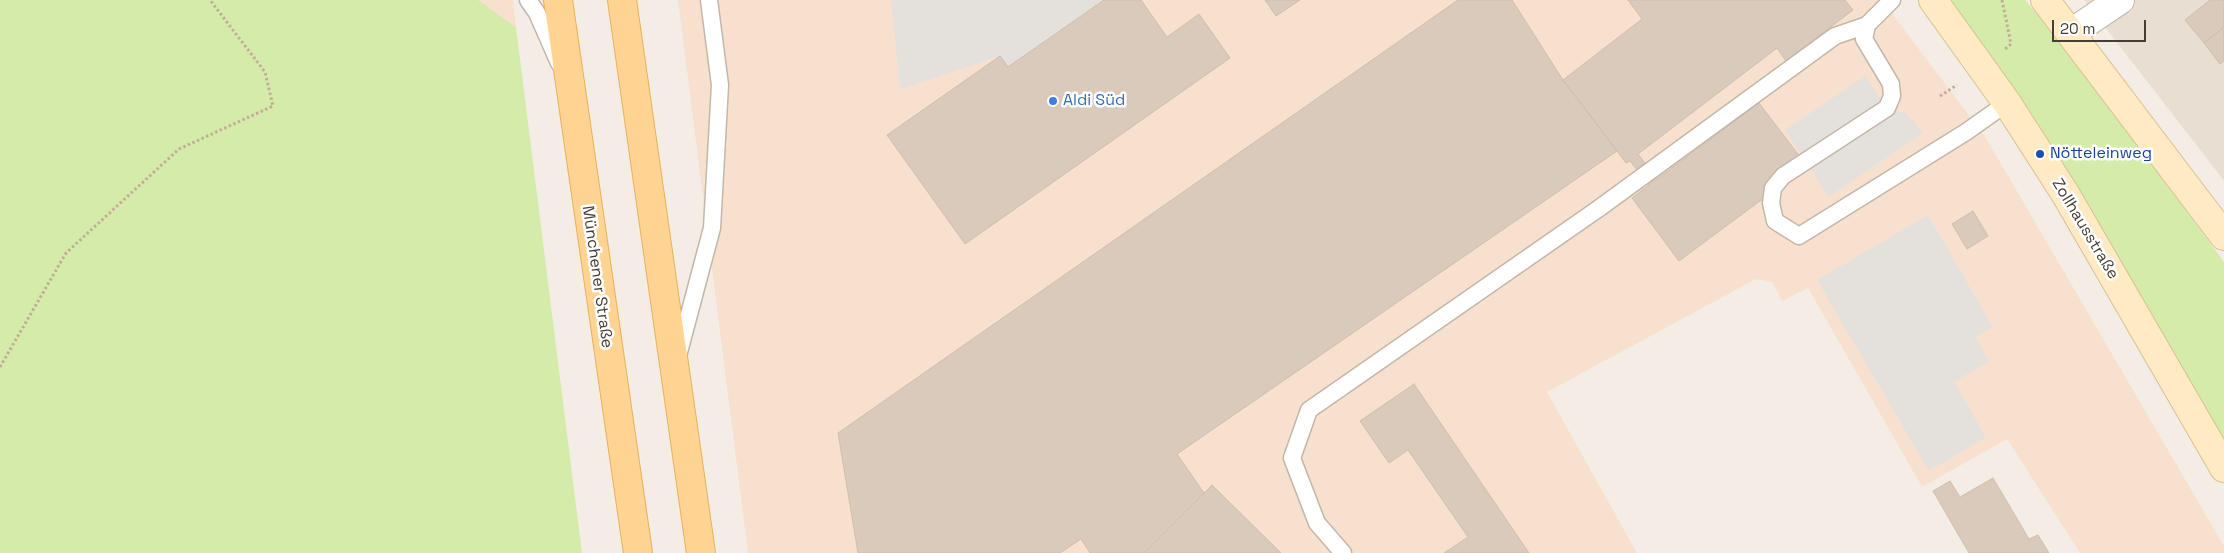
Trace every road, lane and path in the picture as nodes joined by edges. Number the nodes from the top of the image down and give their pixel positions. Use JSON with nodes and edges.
{"nodes":[{"id":1,"x":210,"y":0,"type":"edge"},
{"id":2,"x":528,"y":0,"type":"edge"},
{"id":3,"x":558,"y":0,"type":"edge"},
{"id":4,"x":622,"y":0,"type":"edge"},
{"id":5,"x":709,"y":0,"type":"edge"},
{"id":6,"x":1892,"y":0,"type":"edge"},
{"id":7,"x":1933,"y":0,"type":"edge"},
{"id":8,"x":2045,"y":0,"type":"edge"},
{"id":9,"x":2120,"y":0,"type":"edge"},
{"id":10,"x":1867,"y":25,"type":"junction"},
{"id":11,"x":2071,"y":33,"type":"junction"},
{"id":12,"x":570,"y":87,"type":"junction"},
{"id":13,"x":2007,"y":103,"type":"junction"},
{"id":14,"x":2224,"y":236,"type":"edge"},
{"id":15,"x":0,"y":367,"type":"edge"},
{"id":16,"x":675,"y":368,"type":"junction"},
{"id":17,"x":2224,"y":468,"type":"edge"},
{"id":18,"x":638,"y":553,"type":"edge"},
{"id":19,"x":701,"y":553,"type":"edge"},
{"id":20,"x":1343,"y":553,"type":"edge"}],
"edges":[{"from":1,"to":15,"type":"path"},
{"from":2,"to":12,"type":"lane"},
{"from":3,"to":12,"type":"main road","name":"Münchener Straße"},
{"from":4,"to":16,"type":"main road"},
{"from":5,"to":16,"type":"lane"},
{"from":6,"to":10,"type":"lane"},
{"from":7,"to":13,"type":"main road","name":"Zollhausstraße"},
{"from":8,"to":11,"type":"main road"},
{"from":9,"to":11,"type":"street"},
{"from":10,"to":13,"type":"lane"},
{"from":10,"to":20,"type":"lane"},
{"from":11,"to":14,"type":"main road"},
{"from":12,"to":18,"type":"main road","name":"Münchener Straße"},
{"from":13,"to":17,"type":"main road","name":"Zollhausstraße"},
{"from":16,"to":19,"type":"main road"}]}
